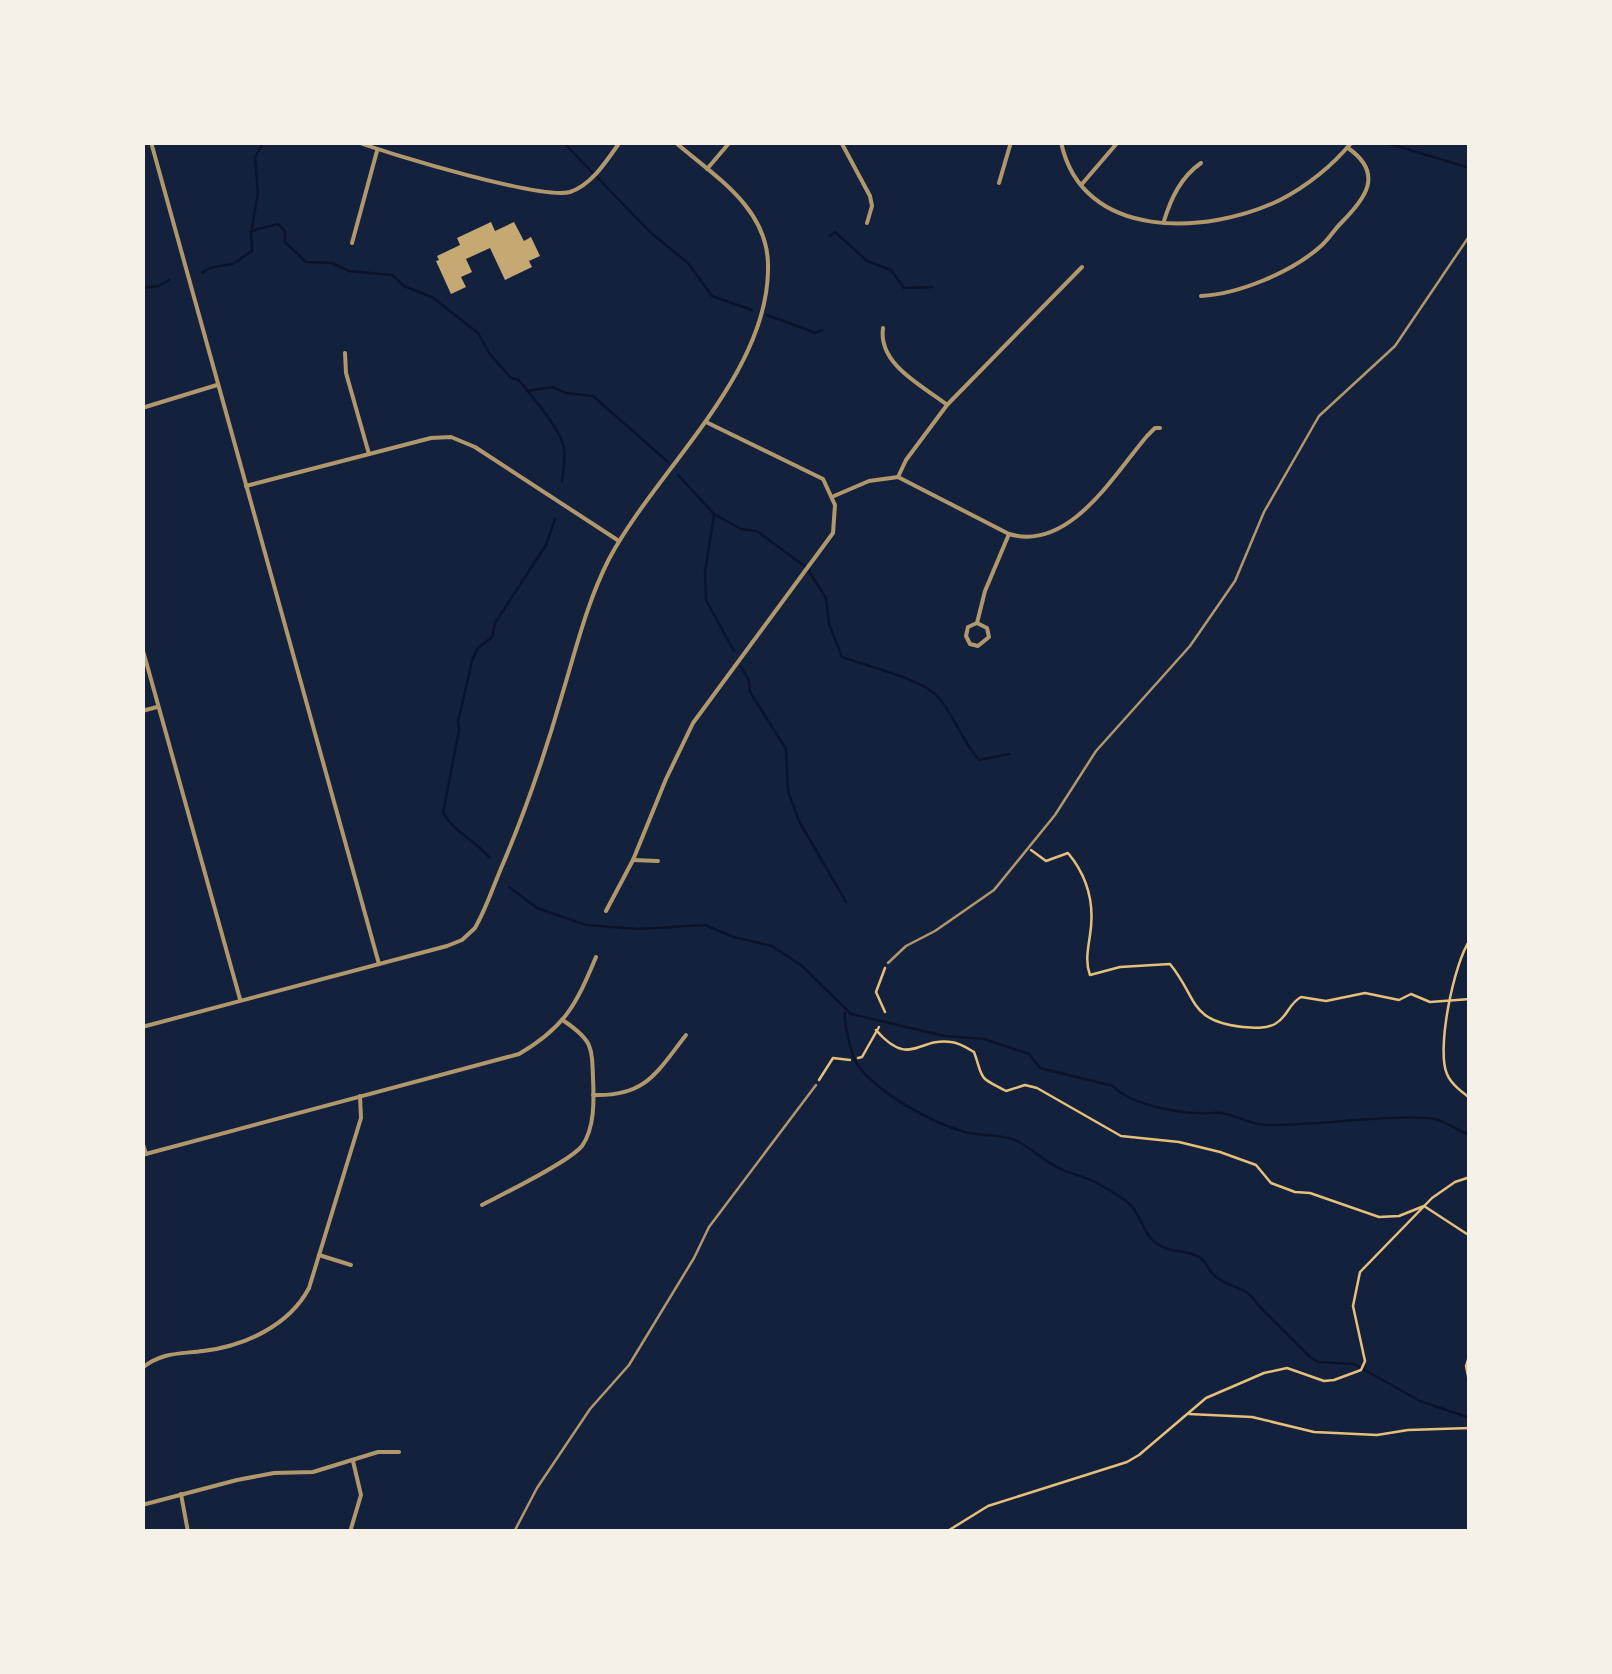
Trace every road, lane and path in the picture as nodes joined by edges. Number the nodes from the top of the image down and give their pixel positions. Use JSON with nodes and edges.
{"nodes":[{"id":1,"x":151,"y":142,"type":"edge"},
{"id":2,"x":358,"y":142,"type":"edge"},
{"id":3,"x":620,"y":142,"type":"edge"},
{"id":4,"x":675,"y":142,"type":"edge"},
{"id":5,"x":730,"y":142,"type":"edge"},
{"id":6,"x":841,"y":142,"type":"edge"},
{"id":7,"x":1012,"y":142,"type":"edge"},
{"id":8,"x":1060,"y":142,"type":"edge"},
{"id":9,"x":1118,"y":142,"type":"edge"},
{"id":10,"x":1350,"y":145,"type":"edge"},
{"id":11,"x":378,"y":150,"type":"junction"},
{"id":12,"x":1201,"y":164,"type":"dead end"},
{"id":13,"x":706,"y":169,"type":"junction"},
{"id":14,"x":999,"y":184,"type":"dead end"},
{"id":15,"x":1080,"y":185,"type":"junction"},
{"id":16,"x":868,"y":222,"type":"dead end"},
{"id":17,"x":1164,"y":223,"type":"junction"},
{"id":18,"x":1470,"y":235,"type":"edge"},
{"id":19,"x":352,"y":243,"type":"dead end"},
{"id":20,"x":1082,"y":267,"type":"dead end"},
{"id":21,"x":1201,"y":296,"type":"dead end"},
{"id":22,"x":884,"y":328,"type":"dead end"},
{"id":23,"x":345,"y":354,"type":"dead end"},
{"id":24,"x":217,"y":385,"type":"junction"},
{"id":25,"x":947,"y":405,"type":"junction"},
{"id":26,"x":142,"y":408,"type":"edge"},
{"id":27,"x":706,"y":422,"type":"junction"},
{"id":28,"x":1160,"y":428,"type":"dead end"},
{"id":29,"x":369,"y":454,"type":"junction"},
{"id":30,"x":898,"y":477,"type":"junction"},
{"id":31,"x":246,"y":486,"type":"junction"},
{"id":32,"x":833,"y":496,"type":"junction"},
{"id":33,"x":1009,"y":534,"type":"junction"},
{"id":34,"x":619,"y":542,"type":"junction"},
{"id":35,"x":977,"y":623,"type":"junction"},
{"id":36,"x":142,"y":647,"type":"edge"},
{"id":37,"x":159,"y":706,"type":"junction"},
{"id":38,"x":142,"y":711,"type":"edge"},
{"id":39,"x":1028,"y":848,"type":"junction"},
{"id":40,"x":633,"y":860,"type":"junction"},
{"id":41,"x":658,"y":861,"type":"dead end"},
{"id":42,"x":606,"y":910,"type":"dead end"},
{"id":43,"x":1470,"y":940,"type":"edge"},
{"id":44,"x":596,"y":957,"type":"dead end"},
{"id":45,"x":888,"y":963,"type":"joint"},
{"id":46,"x":379,"y":964,"type":"junction"},
{"id":47,"x":1447,"y":999,"type":"junction"},
{"id":48,"x":1470,"y":999,"type":"edge"},
{"id":49,"x":241,"y":1001,"type":"junction"},
{"id":50,"x":885,"y":1012,"type":"dead end"},
{"id":51,"x":564,"y":1021,"type":"junction"},
{"id":52,"x":142,"y":1027,"type":"edge"},
{"id":53,"x":686,"y":1035,"type":"dead end"},
{"id":54,"x":858,"y":1058,"type":"dead end"},
{"id":55,"x":850,"y":1060,"type":"dead end"},
{"id":56,"x":816,"y":1085,"type":"joint"},
{"id":57,"x":360,"y":1096,"type":"junction"},
{"id":58,"x":594,"y":1096,"type":"junction"},
{"id":59,"x":1470,"y":1098,"type":"edge"},
{"id":60,"x":142,"y":1141,"type":"edge"},
{"id":61,"x":144,"y":1154,"type":"edge"},
{"id":62,"x":1470,"y":1177,"type":"edge"},
{"id":63,"x":482,"y":1205,"type":"dead end"},
{"id":64,"x":1424,"y":1206,"type":"junction"},
{"id":65,"x":1470,"y":1236,"type":"edge"},
{"id":66,"x":320,"y":1255,"type":"junction"},
{"id":67,"x":351,"y":1264,"type":"dead end"},
{"id":68,"x":1470,"y":1354,"type":"edge"},
{"id":69,"x":142,"y":1368,"type":"edge"},
{"id":70,"x":1470,"y":1386,"type":"edge"},
{"id":71,"x":1189,"y":1414,"type":"junction"},
{"id":72,"x":1470,"y":1428,"type":"edge"},
{"id":73,"x":400,"y":1452,"type":"dead end"},
{"id":74,"x":353,"y":1460,"type":"junction"},
{"id":75,"x":181,"y":1494,"type":"junction"},
{"id":76,"x":142,"y":1504,"type":"edge"},
{"id":77,"x":188,"y":1532,"type":"edge"},
{"id":78,"x":350,"y":1532,"type":"edge"},
{"id":79,"x":514,"y":1532,"type":"edge"},
{"id":80,"x":946,"y":1532,"type":"edge"}],
"edges":[{"from":1,"to":24,"type":"street"},
{"from":2,"to":11,"type":"street"},
{"from":3,"to":11,"type":"street"},
{"from":4,"to":13,"type":"street"},
{"from":5,"to":13,"type":"street"},
{"from":6,"to":16,"type":"street"},
{"from":7,"to":14,"type":"street"},
{"from":8,"to":15,"type":"street"},
{"from":9,"to":15,"type":"street"},
{"from":10,"to":17,"type":"street"},
{"from":10,"to":21,"type":"street"},
{"from":11,"to":19,"type":"street"},
{"from":12,"to":17,"type":"street"},
{"from":13,"to":27,"type":"street"},
{"from":15,"to":17,"type":"street"},
{"from":18,"to":39,"type":"lane"},
{"from":20,"to":25,"type":"street"},
{"from":22,"to":25,"type":"street"},
{"from":23,"to":29,"type":"street"},
{"from":24,"to":26,"type":"street"},
{"from":24,"to":31,"type":"street"},
{"from":25,"to":30,"type":"street"},
{"from":27,"to":32,"type":"street"},
{"from":27,"to":34,"type":"street"},
{"from":28,"to":33,"type":"street"},
{"from":29,"to":31,"type":"street"},
{"from":29,"to":34,"type":"street"},
{"from":30,"to":32,"type":"street"},
{"from":30,"to":33,"type":"street"},
{"from":31,"to":46,"type":"street"},
{"from":32,"to":40,"type":"street"},
{"from":33,"to":35,"type":"street"},
{"from":34,"to":46,"type":"street"},
{"from":35,"to":35,"type":"street"},
{"from":36,"to":37,"type":"street"},
{"from":37,"to":38,"type":"street"},
{"from":37,"to":49,"type":"street"},
{"from":39,"to":45,"type":"lane"},
{"from":39,"to":47,"type":"path"},
{"from":40,"to":41,"type":"street"},
{"from":40,"to":42,"type":"street"},
{"from":43,"to":47,"type":"path"},
{"from":44,"to":51,"type":"street"},
{"from":45,"to":50,"type":"path"},
{"from":46,"to":49,"type":"street"},
{"from":47,"to":48,"type":"path"},
{"from":47,"to":59,"type":"path"},
{"from":49,"to":52,"type":"street"},
{"from":51,"to":57,"type":"street"},
{"from":51,"to":58,"type":"street"},
{"from":53,"to":58,"type":"street"},
{"from":54,"to":64,"type":"path"},
{"from":55,"to":56,"type":"path"},
{"from":56,"to":79,"type":"lane"},
{"from":57,"to":61,"type":"street"},
{"from":57,"to":66,"type":"street"},
{"from":58,"to":63,"type":"street"},
{"from":60,"to":61,"type":"street"},
{"from":62,"to":64,"type":"path"},
{"from":64,"to":65,"type":"path"},
{"from":64,"to":71,"type":"path"},
{"from":66,"to":67,"type":"street"},
{"from":66,"to":69,"type":"street"},
{"from":68,"to":70,"type":"path"},
{"from":71,"to":72,"type":"path"},
{"from":71,"to":80,"type":"path"},
{"from":73,"to":74,"type":"street"},
{"from":74,"to":75,"type":"street"},
{"from":74,"to":78,"type":"street"},
{"from":75,"to":76,"type":"street"},
{"from":75,"to":77,"type":"street"}]}
